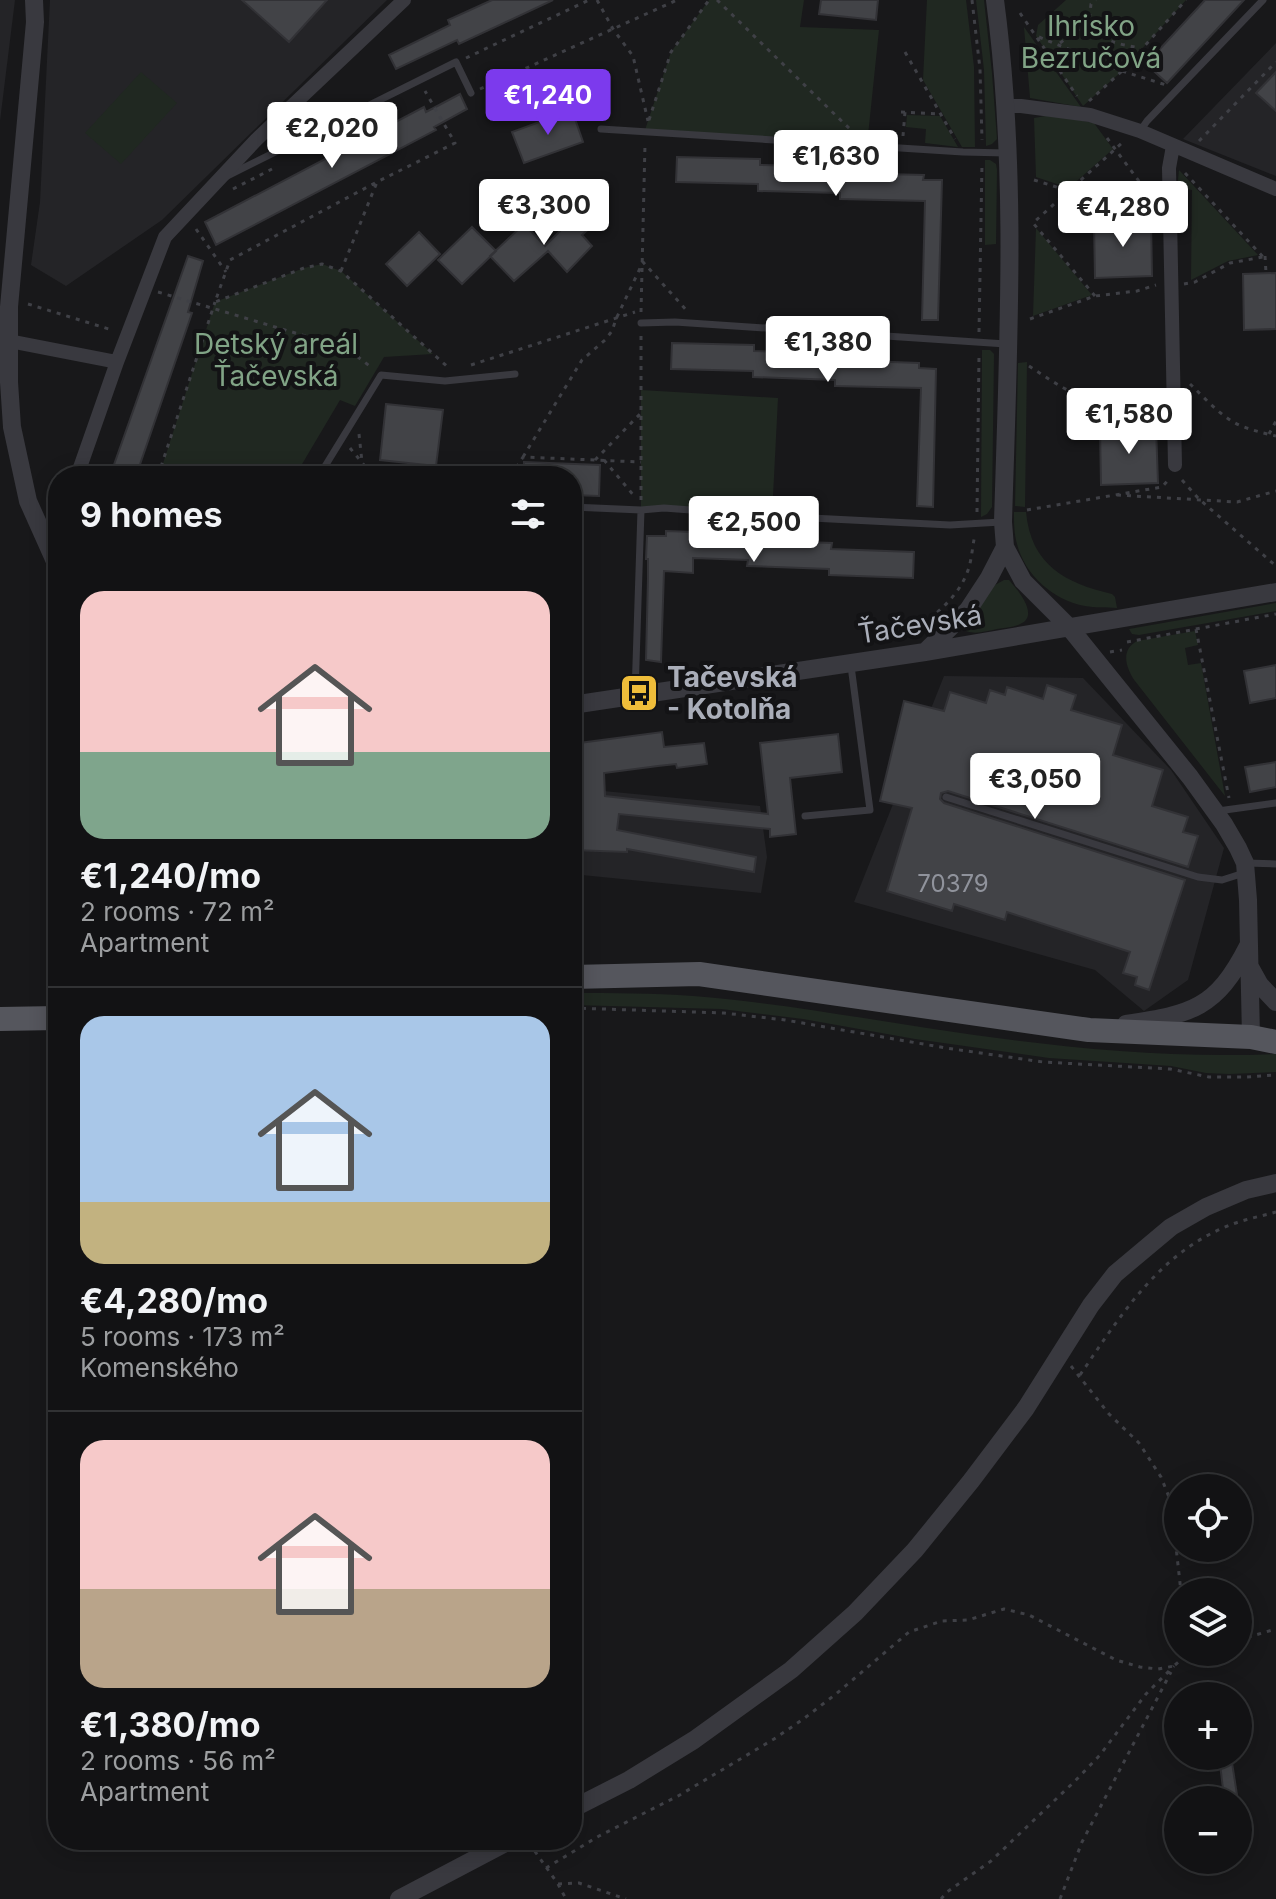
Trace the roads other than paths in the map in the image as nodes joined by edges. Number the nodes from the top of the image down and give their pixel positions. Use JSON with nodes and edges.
{"nodes":[{"id":1,"x":34,"y":0,"type":"edge"},
{"id":2,"x":404,"y":0,"type":"edge"},
{"id":3,"x":995,"y":0,"type":"edge"},
{"id":4,"x":1263,"y":0,"type":"edge"},
{"id":5,"x":471,"y":93,"type":"road end"},
{"id":6,"x":1006,"y":106,"type":"junction"},
{"id":7,"x":601,"y":129,"type":"dead end"},
{"id":8,"x":1138,"y":130,"type":"junction"},
{"id":9,"x":1009,"y":153,"type":"junction"},
{"id":10,"x":1172,"y":153,"type":"junction"},
{"id":11,"x":221,"y":187,"type":"junction"},
{"id":12,"x":1276,"y":189,"type":"edge"},
{"id":13,"x":641,"y":323,"type":"dead end"},
{"id":14,"x":9,"y":341,"type":"junction"},
{"id":15,"x":1007,"y":344,"type":"junction"},
{"id":16,"x":117,"y":362,"type":"junction"},
{"id":17,"x":515,"y":374,"type":"dead end"},
{"id":18,"x":1175,"y":465,"type":"dead end"},
{"id":19,"x":81,"y":466,"type":"edge"},
{"id":20,"x":325,"y":466,"type":"edge"},
{"id":21,"x":641,"y":506,"type":"junction"},
{"id":22,"x":582,"y":507,"type":"edge"},
{"id":23,"x":1003,"y":522,"type":"junction"},
{"id":24,"x":48,"y":547,"type":"edge"},
{"id":25,"x":1005,"y":547,"type":"junction"},
{"id":26,"x":1276,"y":592,"type":"edge"},
{"id":27,"x":1069,"y":627,"type":"junction"},
{"id":28,"x":925,"y":652,"type":"junction"},
{"id":29,"x":850,"y":664,"type":"junction"},
{"id":30,"x":635,"y":697,"type":"junction"},
{"id":31,"x":582,"y":704,"type":"edge"},
{"id":32,"x":946,"y":797,"type":"dead end"},
{"id":33,"x":1276,"y":803,"type":"edge"},
{"id":34,"x":1222,"y":807,"type":"junction"},
{"id":35,"x":805,"y":816,"type":"dead end"},
{"id":36,"x":1276,"y":864,"type":"edge"},
{"id":37,"x":1246,"y":868,"type":"junction"},
{"id":38,"x":1249,"y":944,"type":"junction"},
{"id":39,"x":1249,"y":965,"type":"junction"},
{"id":40,"x":582,"y":977,"type":"edge"},
{"id":41,"x":1276,"y":1002,"type":"edge"},
{"id":42,"x":48,"y":1018,"type":"edge"},
{"id":43,"x":0,"y":1019,"type":"edge"},
{"id":44,"x":1276,"y":1027,"type":"edge"},
{"id":45,"x":1089,"y":1030,"type":"junction"},
{"id":46,"x":1251,"y":1037,"type":"junction"},
{"id":47,"x":1276,"y":1042,"type":"edge"},
{"id":48,"x":1276,"y":1183,"type":"edge"},
{"id":49,"x":582,"y":1804,"type":"edge"},
{"id":50,"x":492,"y":1850,"type":"edge"},
{"id":51,"x":399,"y":1899,"type":"edge"}],
"edges":[{"from":1,"to":14,"type":"street"},
{"from":2,"to":11,"type":"street"},
{"from":3,"to":6,"type":"street"},
{"from":4,"to":8,"type":"lane"},
{"from":5,"to":11,"type":"lane"},
{"from":6,"to":8,"type":"street"},
{"from":6,"to":9,"type":"street"},
{"from":7,"to":9,"type":"lane"},
{"from":8,"to":10,"type":"street"},
{"from":9,"to":15,"type":"street"},
{"from":10,"to":12,"type":"street"},
{"from":10,"to":18,"type":"street"},
{"from":11,"to":16,"type":"street"},
{"from":13,"to":15,"type":"lane"},
{"from":14,"to":16,"type":"street"},
{"from":14,"to":24,"type":"street"},
{"from":15,"to":23,"type":"street"},
{"from":16,"to":19,"type":"street"},
{"from":17,"to":20,"type":"lane"},
{"from":21,"to":22,"type":"lane"},
{"from":21,"to":23,"type":"lane"},
{"from":21,"to":30,"type":"lane"},
{"from":23,"to":25,"type":"street"},
{"from":25,"to":27,"type":"street"},
{"from":25,"to":28,"type":"street"},
{"from":26,"to":27,"type":"street","name":"Ťačevská"},
{"from":27,"to":28,"type":"street","name":"Ťačevská"},
{"from":27,"to":34,"type":"street"},
{"from":28,"to":29,"type":"street","name":"Ťačevská"},
{"from":29,"to":30,"type":"street","name":"Ťačevská"},
{"from":29,"to":35,"type":"lane"},
{"from":30,"to":31,"type":"street","name":"Ťačevská"},
{"from":32,"to":37,"type":"lane"},
{"from":33,"to":34,"type":"lane"},
{"from":34,"to":37,"type":"street"},
{"from":36,"to":37,"type":"lane"},
{"from":37,"to":38,"type":"street"},
{"from":38,"to":39,"type":"street"},
{"from":38,"to":45,"type":"street"},
{"from":39,"to":41,"type":"street"},
{"from":39,"to":46,"type":"street"},
{"from":40,"to":45,"type":"main road"},
{"from":42,"to":43,"type":"main road"},
{"from":44,"to":46,"type":"main road"},
{"from":45,"to":46,"type":"main road"},
{"from":46,"to":47,"type":"main road"},
{"from":48,"to":49,"type":"street"},
{"from":50,"to":51,"type":"street"}]}
